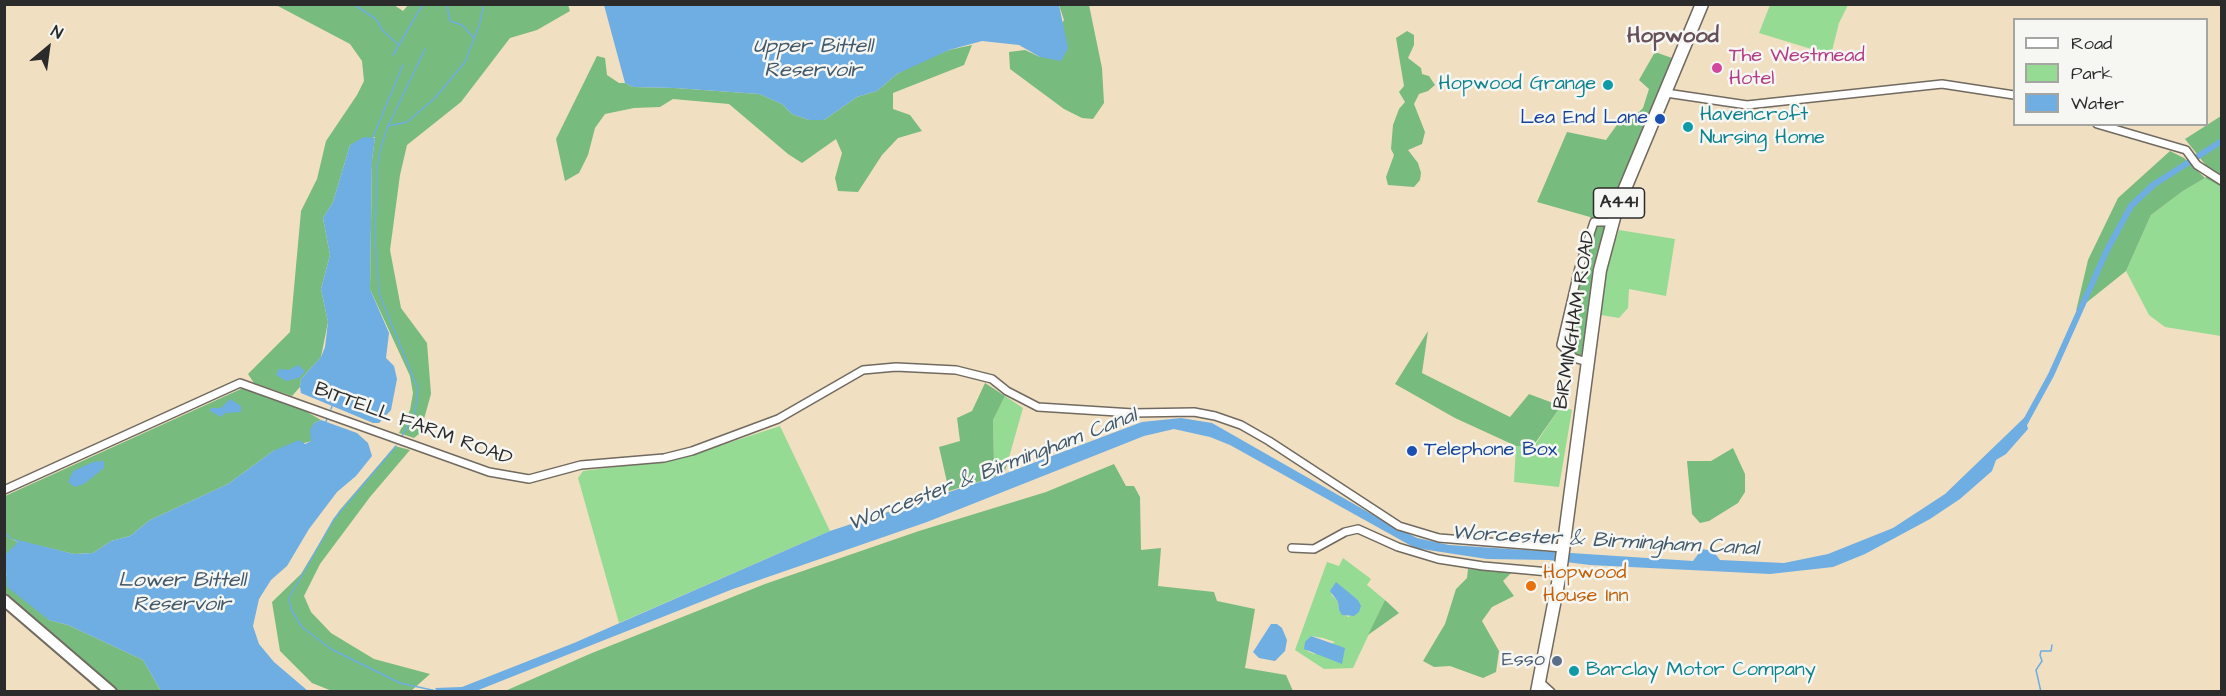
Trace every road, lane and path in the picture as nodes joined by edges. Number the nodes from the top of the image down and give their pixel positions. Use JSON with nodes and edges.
{"nodes":[{"id":1,"x":1702,"y":4,"type":"edge"},
{"id":2,"x":1666,"y":93,"type":"junction"},
{"id":3,"x":2013,"y":95,"type":"edge"},
{"id":4,"x":2104,"y":126,"type":"edge"},
{"id":5,"x":2222,"y":181,"type":"edge"},
{"id":6,"x":1613,"y":222,"type":"junction"},
{"id":7,"x":1587,"y":362,"type":"junction"},
{"id":8,"x":4,"y":490,"type":"edge"},
{"id":9,"x":1292,"y":548,"type":"dead end"},
{"id":10,"x":1563,"y":549,"type":"junction"},
{"id":11,"x":1560,"y":570,"type":"junction"},
{"id":12,"x":4,"y":600,"type":"edge"},
{"id":13,"x":1538,"y":687,"type":"edge"},
{"id":14,"x":111,"y":692,"type":"edge"},
{"id":15,"x":1551,"y":692,"type":"edge"}],
"edges":[{"from":1,"to":2,"type":"highway","name":"BIRMINGHAM ROAD","number":"A441"},
{"from":2,"to":3,"type":"street"},
{"from":2,"to":6,"type":"highway","name":"BIRMINGHAM ROAD","number":"A441"},
{"from":4,"to":5,"type":"street"},
{"from":6,"to":7,"type":"highway","name":"BIRMINGHAM ROAD","number":"A441"},
{"from":6,"to":7,"type":"street"},
{"from":7,"to":10,"type":"highway","name":"BIRMINGHAM ROAD","number":"A441"},
{"from":8,"to":10,"type":"street","name":"BITTELL FARM ROAD"},
{"from":9,"to":11,"type":"street"},
{"from":10,"to":11,"type":"highway","number":"A441"},
{"from":11,"to":13,"type":"highway","number":"A441"},
{"from":12,"to":14,"type":"main road"},
{"from":13,"to":15,"type":"street"}]}
